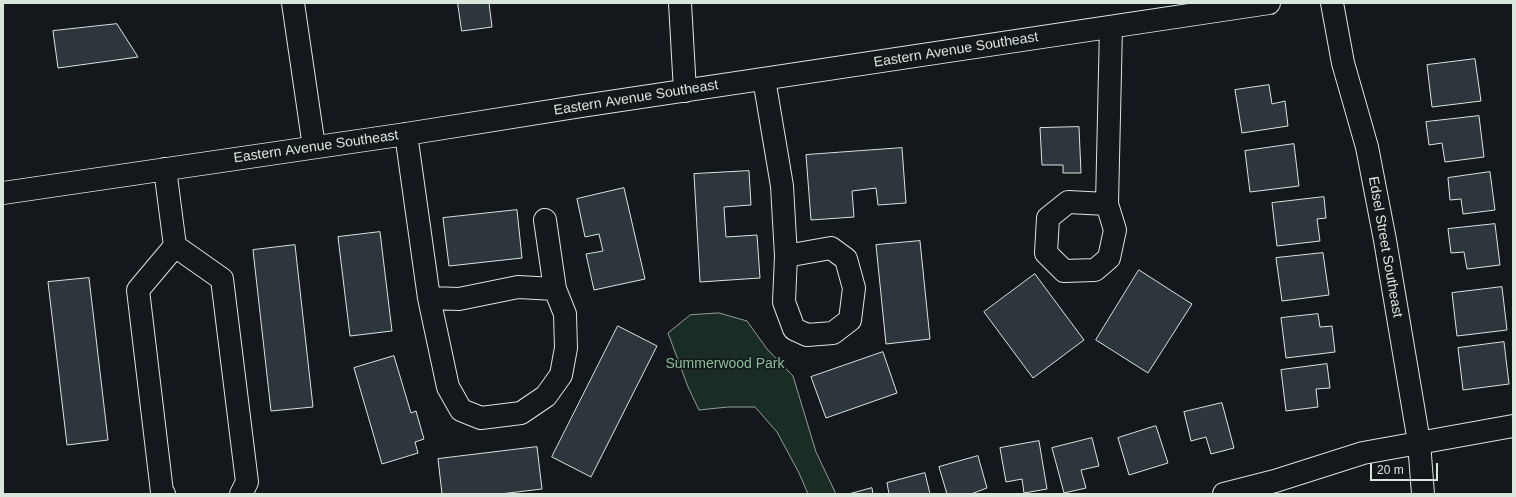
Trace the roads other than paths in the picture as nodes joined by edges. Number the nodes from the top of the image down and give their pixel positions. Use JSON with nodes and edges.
{"nodes":[{"id":1,"x":293,"y":3,"type":"edge"},
{"id":2,"x":680,"y":3,"type":"edge"},
{"id":3,"x":1269,"y":3,"type":"edge"},
{"id":4,"x":1332,"y":3,"type":"edge"},
{"id":5,"x":1111,"y":27,"type":"junction"},
{"id":6,"x":764,"y":79,"type":"junction"},
{"id":7,"x":685,"y":91,"type":"junction"},
{"id":8,"x":406,"y":134,"type":"junction"},
{"id":9,"x":314,"y":147,"type":"junction"},
{"id":10,"x":165,"y":169,"type":"junction"},
{"id":11,"x":3,"y":193,"type":"edge"},
{"id":12,"x":1107,"y":204,"type":"dead end"},
{"id":13,"x":545,"y":220,"type":"dead end"},
{"id":14,"x":175,"y":246,"type":"junction"},
{"id":15,"x":786,"y":256,"type":"dead end"},
{"id":16,"x":555,"y":289,"type":"junction"},
{"id":17,"x":429,"y":298,"type":"junction"},
{"id":18,"x":1513,"y":426,"type":"edge"},
{"id":19,"x":1419,"y":442,"type":"junction"},
{"id":20,"x":164,"y":494,"type":"edge"},
{"id":21,"x":241,"y":494,"type":"edge"},
{"id":22,"x":1224,"y":494,"type":"edge"},
{"id":23,"x":1423,"y":494,"type":"edge"}],
"edges":[{"from":1,"to":9,"type":"street"},
{"from":2,"to":7,"type":"street"},
{"from":3,"to":5,"type":"street","name":"Eastern Avenue Southeast"},
{"from":4,"to":19,"type":"street","name":"Edsel Street Southeast"},
{"from":5,"to":6,"type":"street","name":"Eastern Avenue Southeast"},
{"from":5,"to":12,"type":"street"},
{"from":6,"to":7,"type":"street","name":"Eastern Avenue Southeast"},
{"from":6,"to":15,"type":"street"},
{"from":7,"to":8,"type":"street","name":"Eastern Avenue Southeast"},
{"from":8,"to":9,"type":"street","name":"Eastern Avenue Southeast"},
{"from":8,"to":17,"type":"street"},
{"from":9,"to":10,"type":"street","name":"Eastern Avenue Southeast"},
{"from":10,"to":11,"type":"street","name":"Eastern Avenue Southeast"},
{"from":10,"to":14,"type":"street"},
{"from":13,"to":16,"type":"street"},
{"from":14,"to":20,"type":"street"},
{"from":14,"to":21,"type":"street"},
{"from":16,"to":17,"type":"street"},
{"from":16,"to":17,"type":"street"},
{"from":18,"to":19,"type":"street"},
{"from":19,"to":22,"type":"street"},
{"from":19,"to":23,"type":"street","name":"Edsel Street Southeast"}]}
